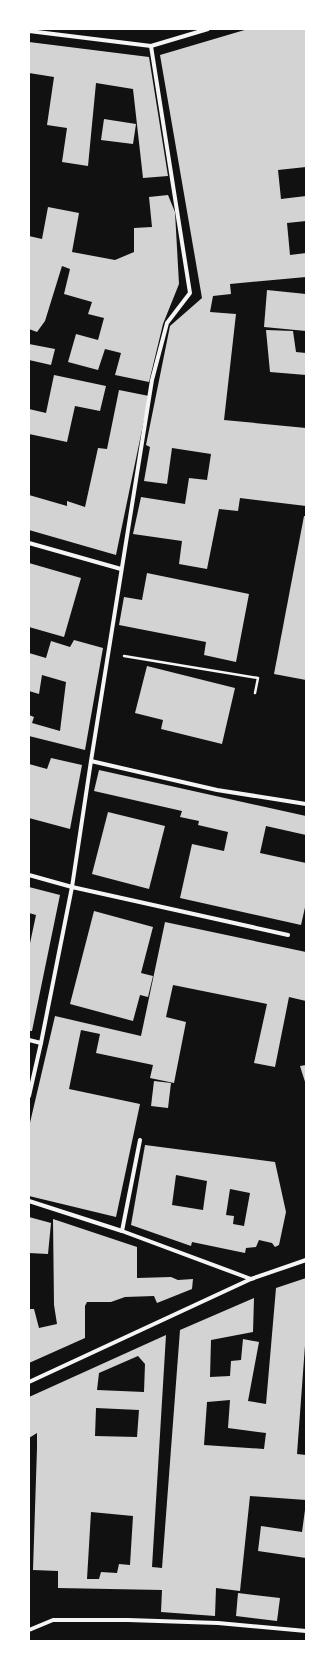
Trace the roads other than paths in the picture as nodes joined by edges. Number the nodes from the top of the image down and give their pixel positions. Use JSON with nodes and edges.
{"nodes":[{"id":1,"x":208,"y":29,"type":"edge"},
{"id":2,"x":29,"y":31,"type":"edge"},
{"id":3,"x":151,"y":46,"type":"junction"},
{"id":4,"x":29,"y":543,"type":"edge"},
{"id":5,"x":121,"y":569,"type":"junction"},
{"id":6,"x":91,"y":761,"type":"junction"},
{"id":7,"x":306,"y":804,"type":"edge"},
{"id":8,"x":29,"y":875,"type":"edge"},
{"id":9,"x":72,"y":887,"type":"junction"},
{"id":10,"x":288,"y":935,"type":"dead end"},
{"id":11,"x":29,"y":1040,"type":"edge"},
{"id":12,"x":41,"y":1043,"type":"junction"},
{"id":13,"x":29,"y":1096,"type":"edge"},
{"id":14,"x":140,"y":1140,"type":"dead end"},
{"id":15,"x":29,"y":1201,"type":"edge"},
{"id":16,"x":122,"y":1230,"type":"junction"},
{"id":17,"x":306,"y":1260,"type":"edge"},
{"id":18,"x":251,"y":1279,"type":"junction"},
{"id":19,"x":29,"y":1382,"type":"edge"},
{"id":20,"x":29,"y":1630,"type":"edge"},
{"id":21,"x":306,"y":1631,"type":"edge"}],
"edges":[{"from":1,"to":3,"type":"street"},
{"from":2,"to":3,"type":"street"},
{"from":3,"to":5,"type":"street"},
{"from":4,"to":5,"type":"street"},
{"from":5,"to":6,"type":"street"},
{"from":6,"to":7,"type":"street"},
{"from":6,"to":9,"type":"street"},
{"from":8,"to":9,"type":"street"},
{"from":9,"to":10,"type":"street"},
{"from":9,"to":12,"type":"street"},
{"from":11,"to":12,"type":"street"},
{"from":12,"to":13,"type":"street"},
{"from":14,"to":16,"type":"street"},
{"from":15,"to":16,"type":"street"},
{"from":16,"to":18,"type":"street"},
{"from":17,"to":18,"type":"street"},
{"from":18,"to":19,"type":"street"},
{"from":20,"to":21,"type":"street"}]}
